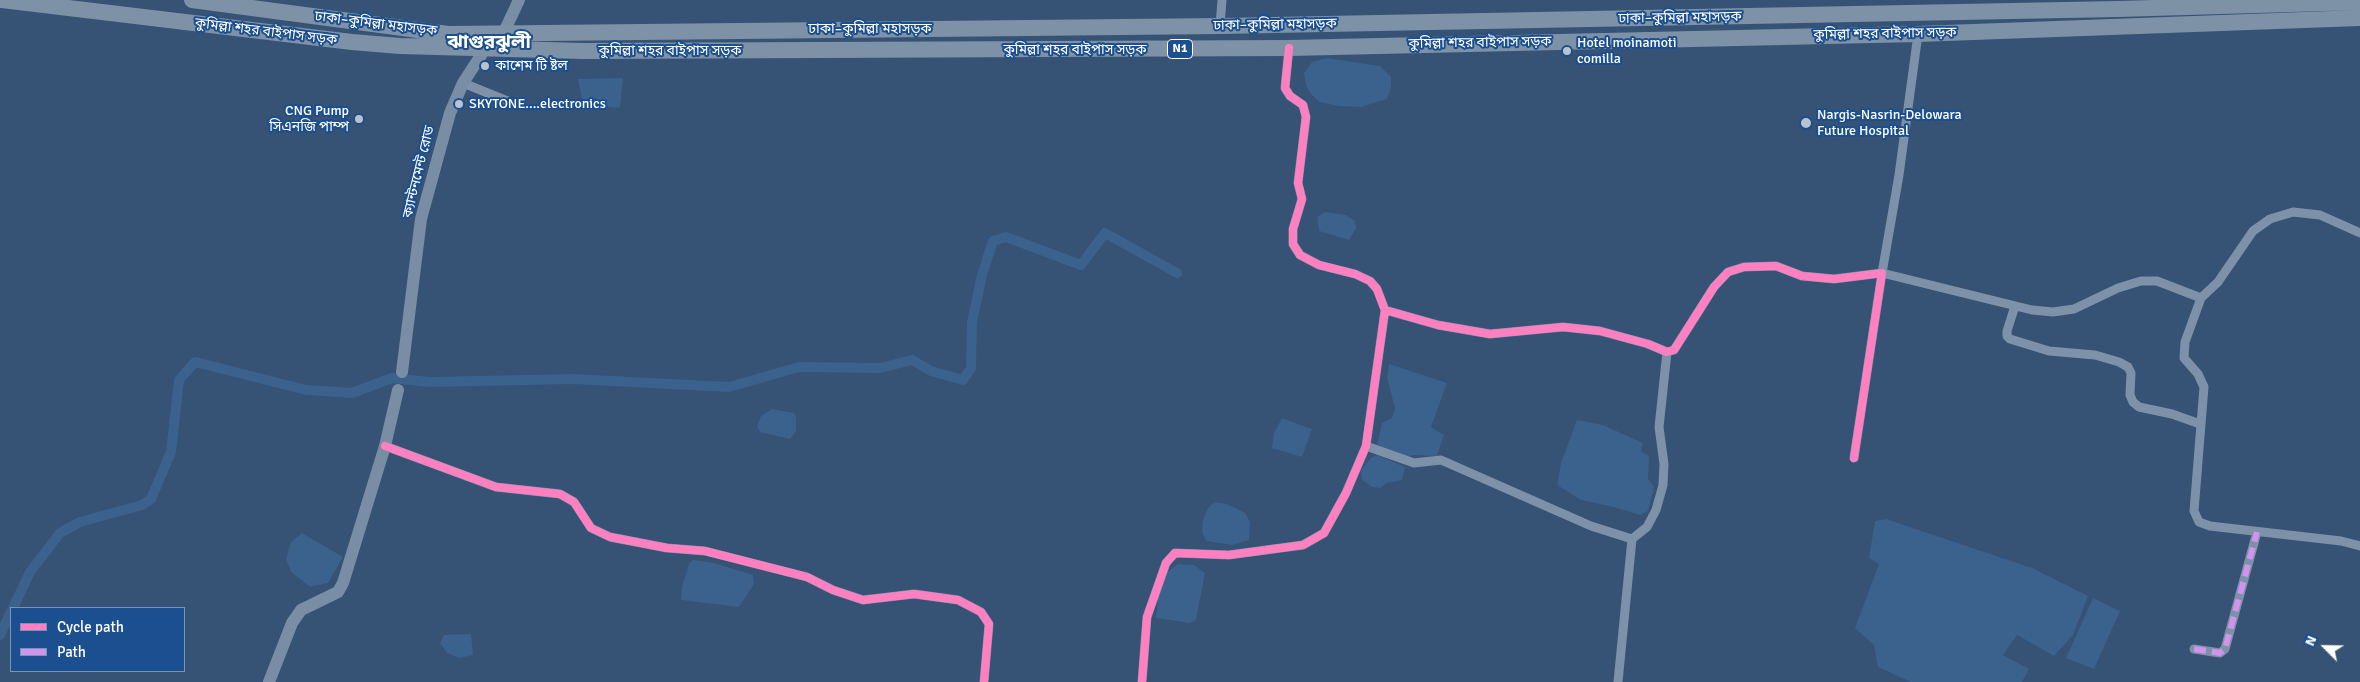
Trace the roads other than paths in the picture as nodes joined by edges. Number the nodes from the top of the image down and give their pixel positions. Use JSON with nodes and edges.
{"nodes":[{"id":1,"x":2,"y":0,"type":"edge"},
{"id":2,"x":192,"y":0,"type":"edge"},
{"id":3,"x":519,"y":0,"type":"edge"},
{"id":4,"x":1222,"y":0,"type":"edge"},
{"id":5,"x":2360,"y":2,"type":"edge"},
{"id":6,"x":2304,"y":7,"type":"edge"},
{"id":7,"x":2360,"y":18,"type":"edge"},
{"id":8,"x":1220,"y":26,"type":"junction"},
{"id":9,"x":2360,"y":26,"type":"edge"},
{"id":10,"x":504,"y":32,"type":"junction"},
{"id":11,"x":1918,"y":34,"type":"junction"},
{"id":12,"x":1289,"y":48,"type":"junction"},
{"id":13,"x":485,"y":49,"type":"junction"},
{"id":14,"x":463,"y":83,"type":"junction"},
{"id":15,"x":515,"y":104,"type":"dead end"},
{"id":16,"x":2360,"y":233,"type":"edge"},
{"id":17,"x":1882,"y":273,"type":"junction"},
{"id":18,"x":2201,"y":298,"type":"junction"},
{"id":19,"x":2015,"y":306,"type":"junction"},
{"id":20,"x":1385,"y":310,"type":"junction"},
{"id":21,"x":1667,"y":352,"type":"junction"},
{"id":22,"x":402,"y":372,"type":"dead end"},
{"id":23,"x":398,"y":390,"type":"dead end"},
{"id":24,"x":2200,"y":424,"type":"junction"},
{"id":25,"x":385,"y":446,"type":"junction"},
{"id":26,"x":1366,"y":446,"type":"junction"},
{"id":27,"x":1854,"y":458,"type":"dead end"},
{"id":28,"x":2257,"y":532,"type":"junction"},
{"id":29,"x":1632,"y":539,"type":"junction"},
{"id":30,"x":2360,"y":546,"type":"edge"},
{"id":31,"x":2194,"y":650,"type":"dead end"},
{"id":32,"x":269,"y":682,"type":"edge"},
{"id":33,"x":984,"y":682,"type":"edge"},
{"id":34,"x":1142,"y":682,"type":"edge"},
{"id":35,"x":1618,"y":682,"type":"edge"}],
"edges":[{"from":1,"to":13,"type":"highway","name":"কুমিল্লা শহর বাইপাস সড়ক","number":"N1"},
{"from":2,"to":10,"type":"highway","name":"ঢাকা–কুমিল্লা মহাসড়ক","number":"N1"},
{"from":3,"to":10,"type":"main road","name":"ক্যান্টনমেন্ট রোড"},
{"from":4,"to":8,"type":"street"},
{"from":5,"to":6,"type":"highway","name":"ঢাকা–কুমিল্লা মহাসড়ক","number":"N1"},
{"from":6,"to":7,"type":"highway","name":"কুমিল্লা শহর বাইপাস সড়ক","number":"N1"},
{"from":6,"to":8,"type":"highway","name":"ঢাকা–কুমিল্লা মহাসড়ক","number":"N1"},
{"from":6,"to":9,"type":"highway"},
{"from":6,"to":11,"type":"highway","name":"কুমিল্লা শহর বাইপাস সড়ক","number":"N1"},
{"from":8,"to":10,"type":"highway","name":"ঢাকা–কুমিল্লা মহাসড়ক","number":"N1"},
{"from":10,"to":13,"type":"main road","name":"ক্যান্টনমেন্ট রোড"},
{"from":11,"to":12,"type":"highway","name":"কুমিল্লা শহর বাইপাস সড়ক","number":"N1"},
{"from":11,"to":17,"type":"street"},
{"from":12,"to":13,"type":"highway","name":"কুমিল্লা শহর বাইপাস সড়ক","number":"N1"},
{"from":12,"to":20,"type":"street"},
{"from":13,"to":14,"type":"main road","name":"ক্যান্টনমেন্ট রোড"},
{"from":14,"to":15,"type":"street"},
{"from":14,"to":22,"type":"main road","name":"ক্যান্টনমেন্ট রোড"},
{"from":16,"to":18,"type":"street"},
{"from":17,"to":19,"type":"street"},
{"from":17,"to":21,"type":"street"},
{"from":17,"to":27,"type":"street"},
{"from":18,"to":19,"type":"street"},
{"from":18,"to":24,"type":"street"},
{"from":19,"to":24,"type":"street"},
{"from":20,"to":21,"type":"street"},
{"from":20,"to":26,"type":"street"},
{"from":21,"to":29,"type":"street"},
{"from":23,"to":25,"type":"main road"},
{"from":24,"to":28,"type":"street"},
{"from":25,"to":32,"type":"main road"},
{"from":25,"to":33,"type":"street"},
{"from":26,"to":29,"type":"street"},
{"from":26,"to":34,"type":"street"},
{"from":28,"to":30,"type":"street"},
{"from":28,"to":31,"type":"street"},
{"from":29,"to":35,"type":"street"}]}
